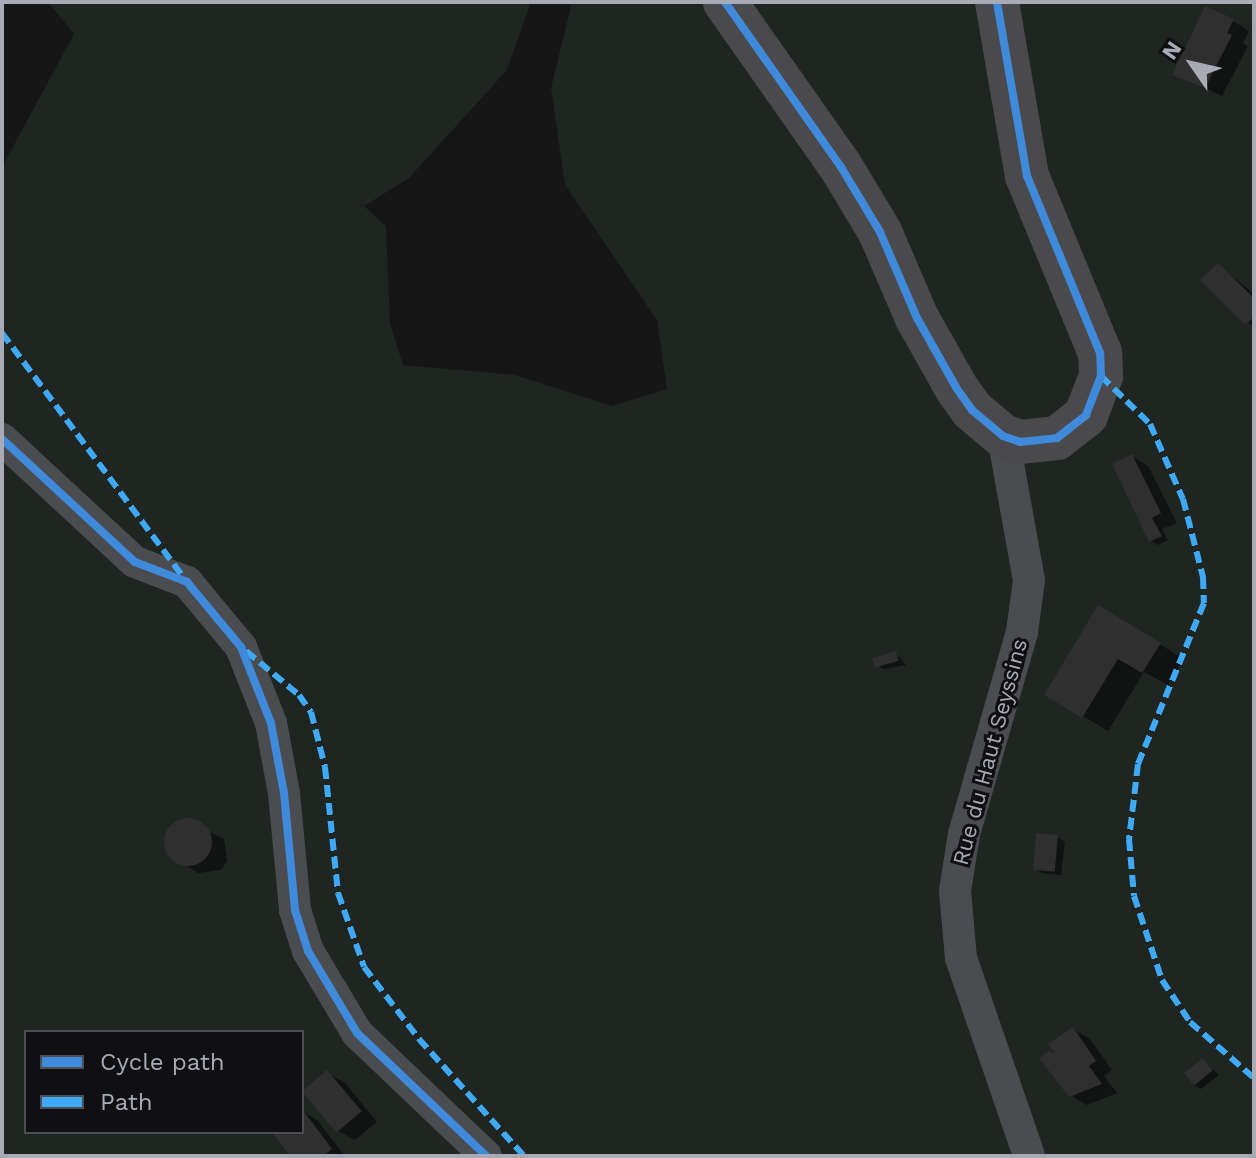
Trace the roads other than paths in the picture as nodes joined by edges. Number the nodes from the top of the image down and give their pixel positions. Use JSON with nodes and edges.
{"nodes":[{"id":1,"x":725,"y":2,"type":"edge"},
{"id":2,"x":997,"y":2,"type":"edge"},
{"id":3,"x":1003,"y":436,"type":"junction"},
{"id":4,"x":2,"y":439,"type":"edge"},
{"id":5,"x":486,"y":1156,"type":"edge"},
{"id":6,"x":1029,"y":1156,"type":"edge"}],
"edges":[{"from":1,"to":3,"type":"main road"},
{"from":2,"to":3,"type":"main road"},
{"from":3,"to":6,"type":"street","name":"Rue du Haut Seyssins"},
{"from":4,"to":5,"type":"street"}]}
